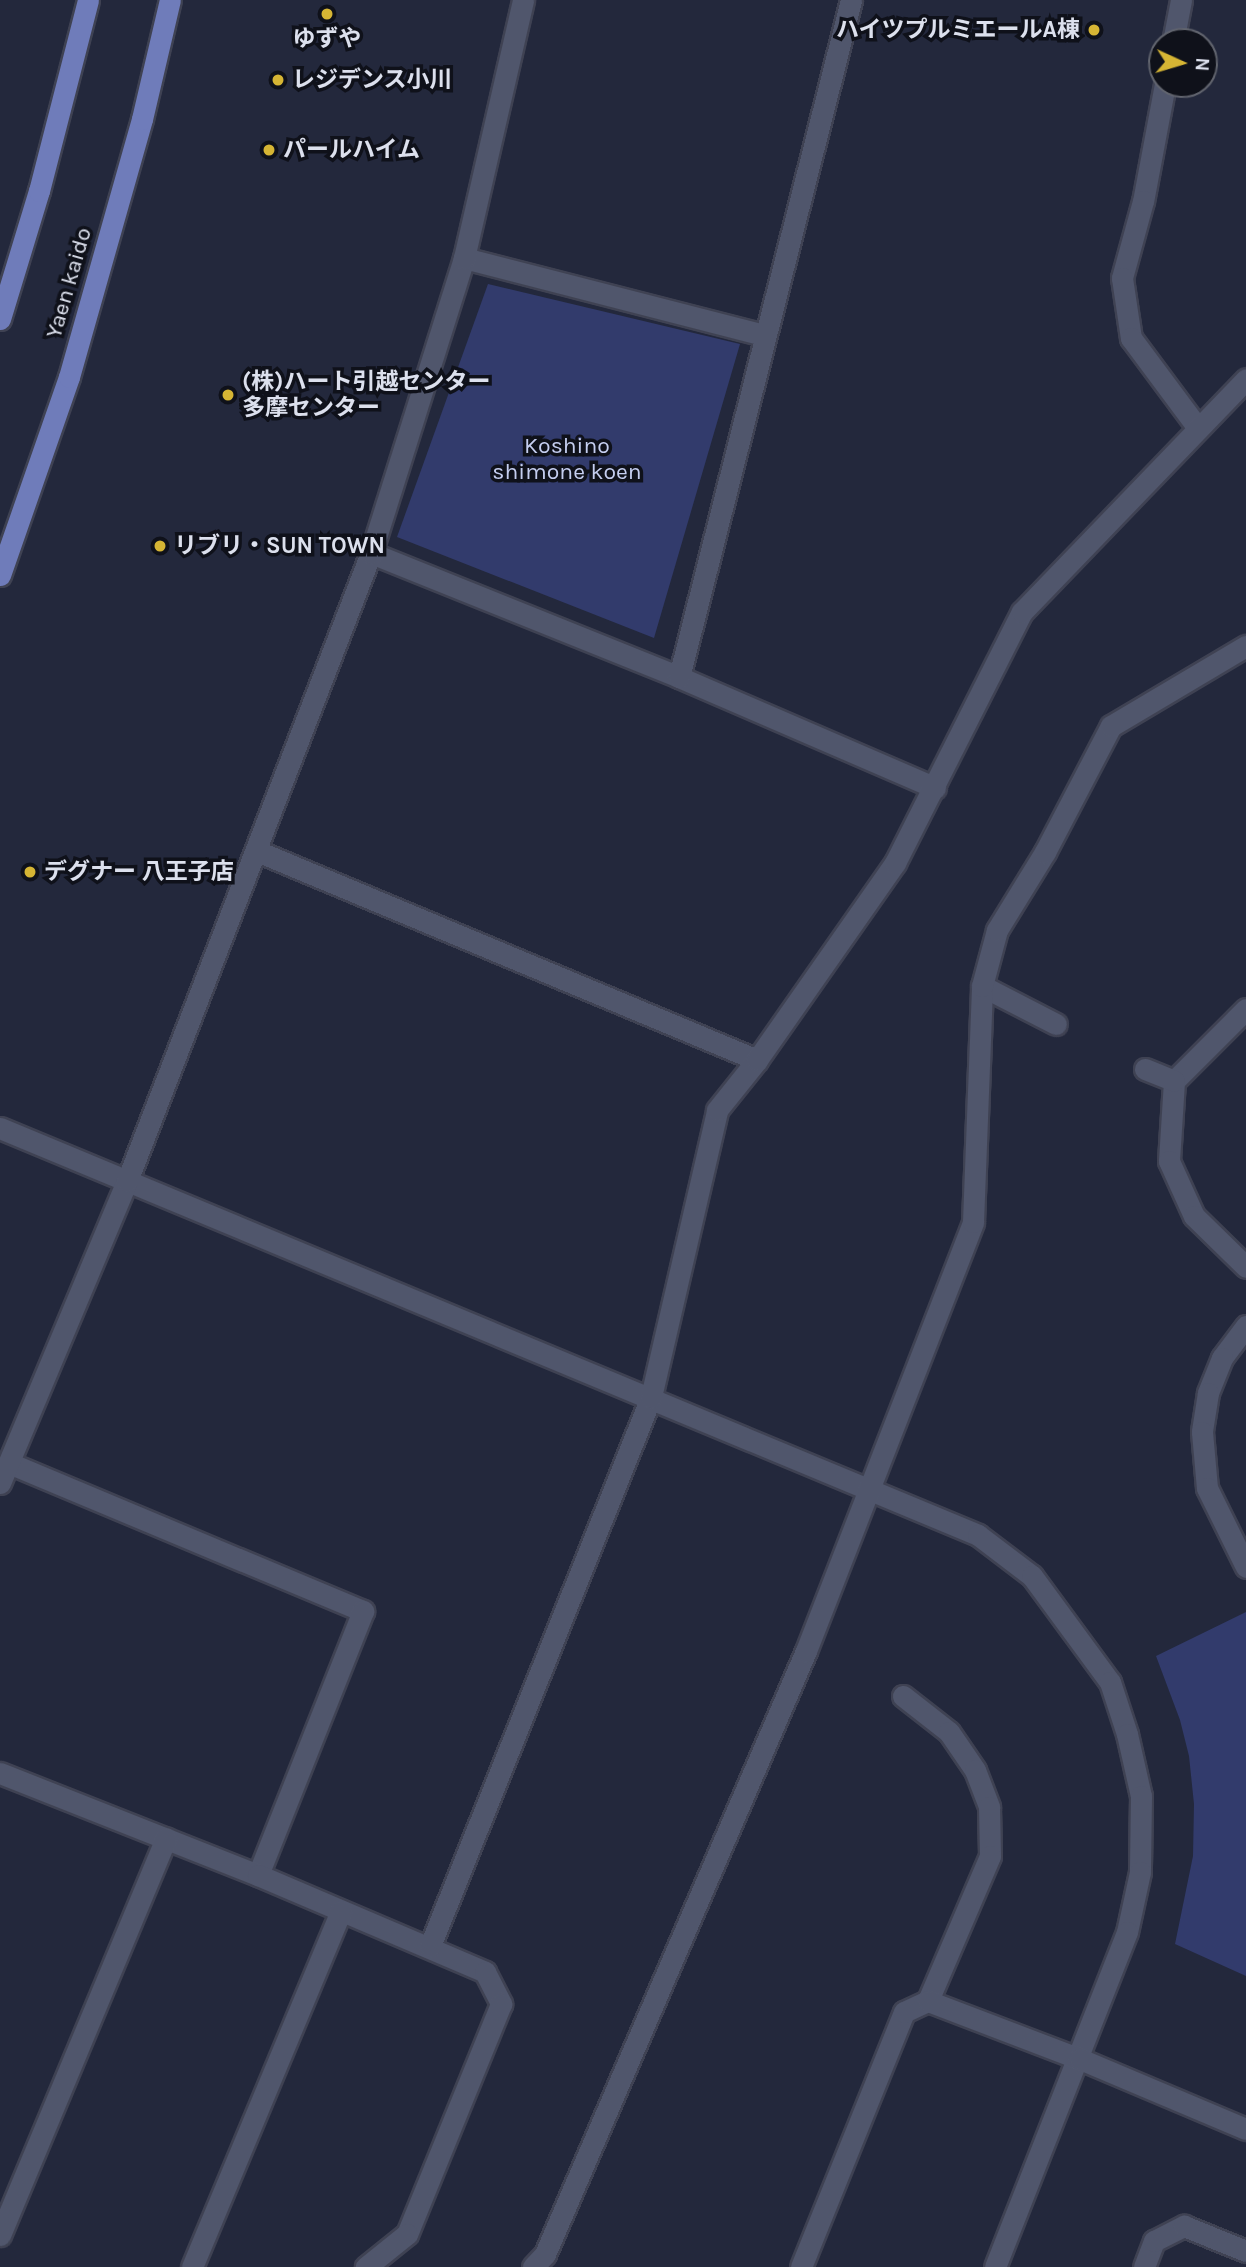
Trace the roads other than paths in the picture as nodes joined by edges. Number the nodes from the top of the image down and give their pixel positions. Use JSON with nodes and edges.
{"nodes":[{"id":1,"x":88,"y":0,"type":"edge"},
{"id":2,"x":170,"y":0,"type":"edge"},
{"id":3,"x":523,"y":0,"type":"edge"},
{"id":4,"x":851,"y":0,"type":"edge"},
{"id":5,"x":1181,"y":0,"type":"edge"},
{"id":6,"x":1176,"y":28,"type":"edge"},
{"id":7,"x":1162,"y":98,"type":"edge"},
{"id":8,"x":464,"y":257,"type":"junction"},
{"id":9,"x":0,"y":319,"type":"edge"},
{"id":10,"x":764,"y":335,"type":"junction"},
{"id":11,"x":1246,"y":379,"type":"edge"},
{"id":12,"x":1197,"y":427,"type":"junction"},
{"id":13,"x":371,"y":553,"type":"junction"},
{"id":14,"x":0,"y":575,"type":"edge"},
{"id":15,"x":1246,"y":646,"type":"edge"},
{"id":16,"x":679,"y":677,"type":"junction"},
{"id":17,"x":935,"y":788,"type":"junction"},
{"id":18,"x":257,"y":851,"type":"junction"},
{"id":19,"x":982,"y":986,"type":"junction"},
{"id":20,"x":1246,"y":1009,"type":"edge"},
{"id":21,"x":1056,"y":1024,"type":"dead end"},
{"id":22,"x":757,"y":1060,"type":"junction"},
{"id":23,"x":1145,"y":1069,"type":"dead end"},
{"id":24,"x":1174,"y":1081,"type":"junction"},
{"id":25,"x":0,"y":1128,"type":"edge"},
{"id":26,"x":127,"y":1181,"type":"junction"},
{"id":27,"x":1246,"y":1266,"type":"edge"},
{"id":28,"x":1246,"y":1326,"type":"edge"},
{"id":29,"x":650,"y":1397,"type":"junction"},
{"id":30,"x":9,"y":1463,"type":"junction"},
{"id":31,"x":0,"y":1483,"type":"edge"},
{"id":32,"x":868,"y":1487,"type":"junction"},
{"id":33,"x":1246,"y":1567,"type":"edge"},
{"id":34,"x":903,"y":1696,"type":"dead end"},
{"id":35,"x":0,"y":1773,"type":"edge"},
{"id":36,"x":166,"y":1838,"type":"junction"},
{"id":37,"x":258,"y":1875,"type":"junction"},
{"id":38,"x":341,"y":1911,"type":"junction"},
{"id":39,"x":430,"y":1946,"type":"junction"},
{"id":40,"x":928,"y":2001,"type":"junction"},
{"id":41,"x":1080,"y":2059,"type":"junction"},
{"id":42,"x":1246,"y":2129,"type":"edge"},
{"id":43,"x":0,"y":2235,"type":"edge"},
{"id":44,"x":1246,"y":2251,"type":"edge"},
{"id":45,"x":192,"y":2267,"type":"edge"},
{"id":46,"x":366,"y":2267,"type":"edge"},
{"id":47,"x":533,"y":2267,"type":"edge"},
{"id":48,"x":802,"y":2267,"type":"edge"},
{"id":49,"x":995,"y":2267,"type":"edge"},
{"id":50,"x":1144,"y":2267,"type":"edge"}],
"edges":[{"from":1,"to":9,"type":"main road"},
{"from":2,"to":14,"type":"main road","name":"Yaen kaido"},
{"from":3,"to":8,"type":"street"},
{"from":4,"to":10,"type":"street"},
{"from":5,"to":6,"type":"street"},
{"from":7,"to":12,"type":"street"},
{"from":8,"to":10,"type":"street"},
{"from":8,"to":13,"type":"street"},
{"from":10,"to":16,"type":"street"},
{"from":11,"to":12,"type":"street"},
{"from":12,"to":17,"type":"street"},
{"from":13,"to":16,"type":"street"},
{"from":13,"to":18,"type":"street"},
{"from":15,"to":19,"type":"street"},
{"from":16,"to":17,"type":"street"},
{"from":17,"to":22,"type":"street"},
{"from":18,"to":22,"type":"street"},
{"from":18,"to":26,"type":"street"},
{"from":19,"to":21,"type":"street"},
{"from":19,"to":32,"type":"street"},
{"from":20,"to":24,"type":"street"},
{"from":22,"to":29,"type":"street"},
{"from":23,"to":24,"type":"street"},
{"from":24,"to":27,"type":"street"},
{"from":25,"to":26,"type":"street"},
{"from":26,"to":29,"type":"street"},
{"from":26,"to":30,"type":"street"},
{"from":28,"to":33,"type":"street"},
{"from":29,"to":32,"type":"street"},
{"from":29,"to":39,"type":"street"},
{"from":30,"to":31,"type":"street"},
{"from":30,"to":37,"type":"street"},
{"from":32,"to":41,"type":"street"},
{"from":32,"to":47,"type":"street"},
{"from":34,"to":40,"type":"street"},
{"from":35,"to":36,"type":"street"},
{"from":36,"to":37,"type":"street"},
{"from":36,"to":43,"type":"street"},
{"from":37,"to":38,"type":"street"},
{"from":38,"to":39,"type":"street"},
{"from":38,"to":45,"type":"street"},
{"from":39,"to":46,"type":"street"},
{"from":40,"to":41,"type":"street"},
{"from":40,"to":48,"type":"street"},
{"from":41,"to":42,"type":"street"},
{"from":41,"to":49,"type":"street"},
{"from":44,"to":50,"type":"street"}]}
